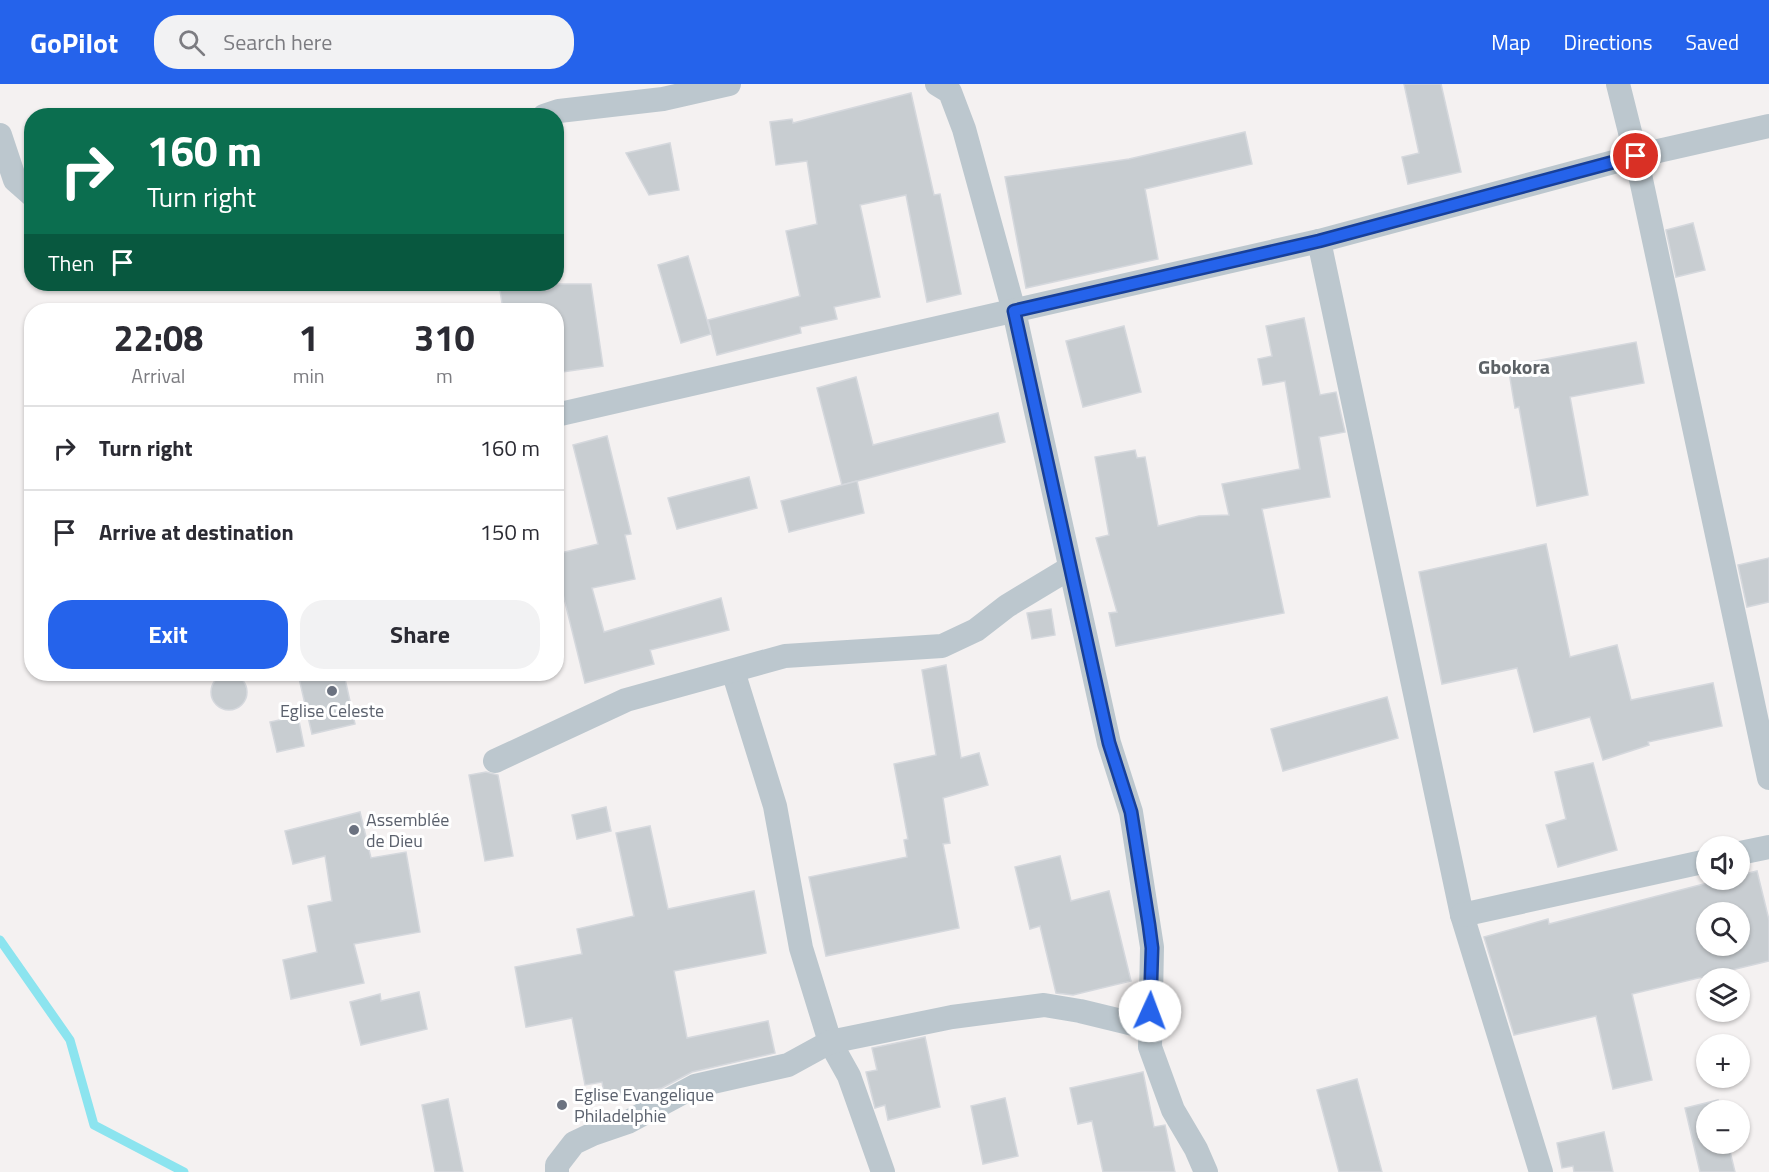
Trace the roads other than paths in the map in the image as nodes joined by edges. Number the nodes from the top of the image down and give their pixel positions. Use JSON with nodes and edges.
{"nodes":[{"id":1,"x":729,"y":84,"type":"edge"},
{"id":2,"x":937,"y":84,"type":"edge"},
{"id":3,"x":1618,"y":84,"type":"edge"},
{"id":4,"x":564,"y":110,"type":"edge"},
{"id":5,"x":1769,"y":126,"type":"edge"},
{"id":6,"x":0,"y":135,"type":"edge"},
{"id":7,"x":1636,"y":156,"type":"junction"},
{"id":8,"x":24,"y":188,"type":"edge"},
{"id":9,"x":1319,"y":241,"type":"junction"},
{"id":10,"x":1014,"y":311,"type":"junction"},
{"id":11,"x":564,"y":413,"type":"edge"},
{"id":12,"x":1070,"y":568,"type":"junction"},
{"id":13,"x":733,"y":671,"type":"junction"},
{"id":14,"x":495,"y":761,"type":"dead end"},
{"id":15,"x":1769,"y":778,"type":"edge"},
{"id":16,"x":1769,"y":847,"type":"edge"},
{"id":17,"x":1750,"y":851,"type":"edge"},
{"id":18,"x":1696,"y":863,"type":"edge"},
{"id":19,"x":1462,"y":915,"type":"junction"},
{"id":20,"x":1149,"y":1028,"type":"junction"},
{"id":21,"x":830,"y":1042,"type":"junction"},
{"id":22,"x":557,"y":1172,"type":"edge"},
{"id":23,"x":883,"y":1172,"type":"edge"},
{"id":24,"x":1206,"y":1172,"type":"edge"},
{"id":25,"x":1541,"y":1172,"type":"edge"}],
"edges":[{"from":1,"to":4,"type":"street"},
{"from":2,"to":10,"type":"street"},
{"from":3,"to":7,"type":"street"},
{"from":5,"to":7,"type":"street"},
{"from":6,"to":8,"type":"street"},
{"from":7,"to":9,"type":"street"},
{"from":7,"to":15,"type":"street"},
{"from":9,"to":10,"type":"street"},
{"from":9,"to":19,"type":"street"},
{"from":10,"to":11,"type":"street"},
{"from":10,"to":12,"type":"street"},
{"from":12,"to":13,"type":"street"},
{"from":12,"to":20,"type":"street"},
{"from":13,"to":14,"type":"street"},
{"from":13,"to":21,"type":"street"},
{"from":16,"to":17,"type":"street"},
{"from":18,"to":19,"type":"street"},
{"from":19,"to":25,"type":"street"},
{"from":20,"to":21,"type":"street"},
{"from":20,"to":24,"type":"street"},
{"from":21,"to":22,"type":"street"},
{"from":21,"to":23,"type":"street"}]}
